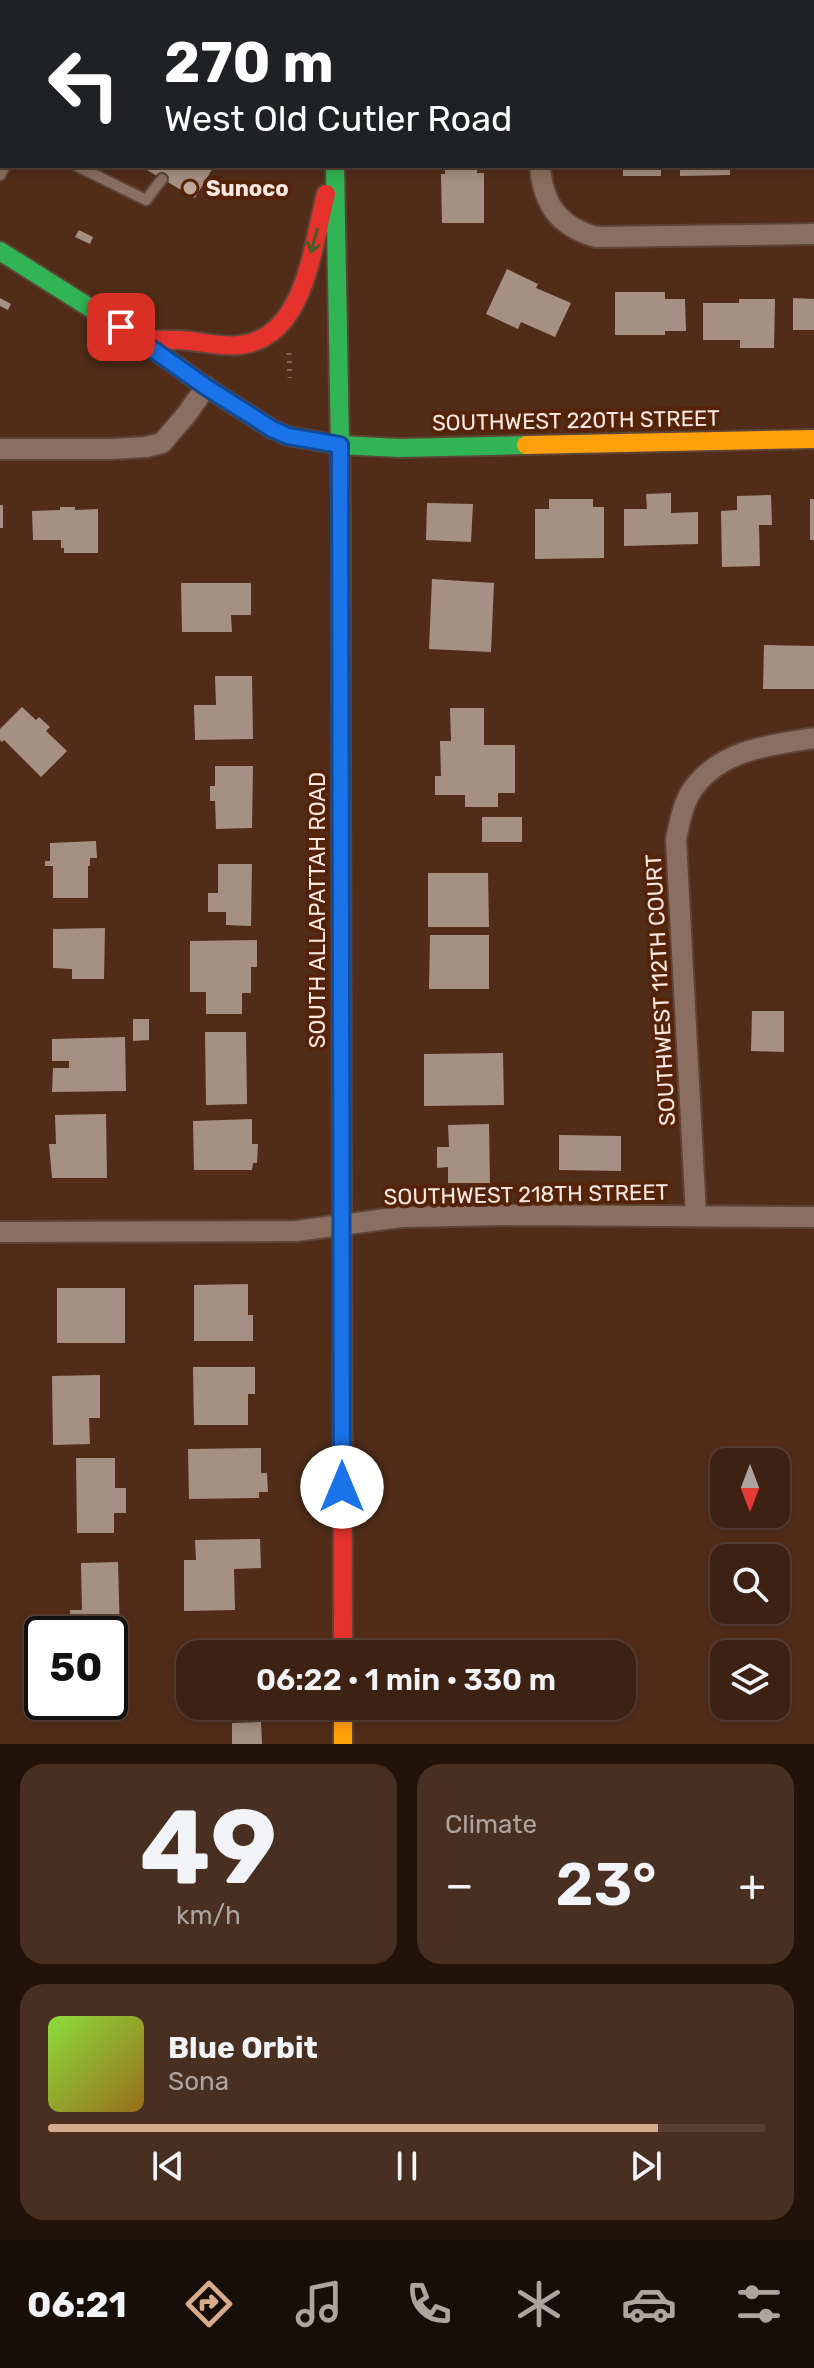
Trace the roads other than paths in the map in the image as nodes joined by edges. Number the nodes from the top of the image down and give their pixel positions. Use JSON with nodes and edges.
{"nodes":[{"id":1,"x":81,"y":168,"type":"edge"},
{"id":2,"x":333,"y":168,"type":"edge"},
{"id":3,"x":334,"y":168,"type":"edge"},
{"id":4,"x":540,"y":168,"type":"edge"},
{"id":5,"x":162,"y":179,"type":"dead end"},
{"id":6,"x":814,"y":234,"type":"edge"},
{"id":7,"x":0,"y":251,"type":"edge"},
{"id":8,"x":141,"y":340,"type":"junction"},
{"id":9,"x":206,"y":387,"type":"junction"},
{"id":10,"x":814,"y":439,"type":"edge"},
{"id":11,"x":340,"y":445,"type":"junction"},
{"id":12,"x":0,"y":449,"type":"edge"},
{"id":13,"x":814,"y":738,"type":"edge"},
{"id":14,"x":696,"y":1215,"type":"junction"},
{"id":15,"x":814,"y":1217,"type":"edge"},
{"id":16,"x":341,"y":1224,"type":"junction"},
{"id":17,"x":0,"y":1232,"type":"edge"},
{"id":18,"x":343,"y":1640,"type":"edge"},
{"id":19,"x":343,"y":1720,"type":"edge"},
{"id":20,"x":343,"y":1744,"type":"edge"}],
"edges":[{"from":1,"to":5,"type":"lane"},
{"from":2,"to":8,"type":"main road","one_way":true},
{"from":3,"to":11,"type":"main road","name":"SOUTH ALLAPATTAH ROAD"},
{"from":4,"to":6,"type":"street"},
{"from":7,"to":8,"type":"main road","name":"SOUTHWEST 220TH STREET"},
{"from":8,"to":9,"type":"main road","name":"SOUTHWEST 220TH STREET"},
{"from":9,"to":11,"type":"main road","name":"SOUTHWEST 220TH STREET"},
{"from":9,"to":12,"type":"street"},
{"from":10,"to":11,"type":"main road","name":"SOUTHWEST 220TH STREET"},
{"from":11,"to":16,"type":"main road","name":"SOUTH ALLAPATTAH ROAD"},
{"from":13,"to":14,"type":"street","name":"SOUTHWEST 112TH COURT"},
{"from":14,"to":15,"type":"street","name":"SOUTHWEST 218TH STREET"},
{"from":14,"to":16,"type":"street","name":"SOUTHWEST 218TH STREET"},
{"from":16,"to":17,"type":"street","name":"SOUTHWEST 218TH STREET"},
{"from":16,"to":18,"type":"main road","name":"SOUTH ALLAPATTAH ROAD"},
{"from":19,"to":20,"type":"main road"}]}
